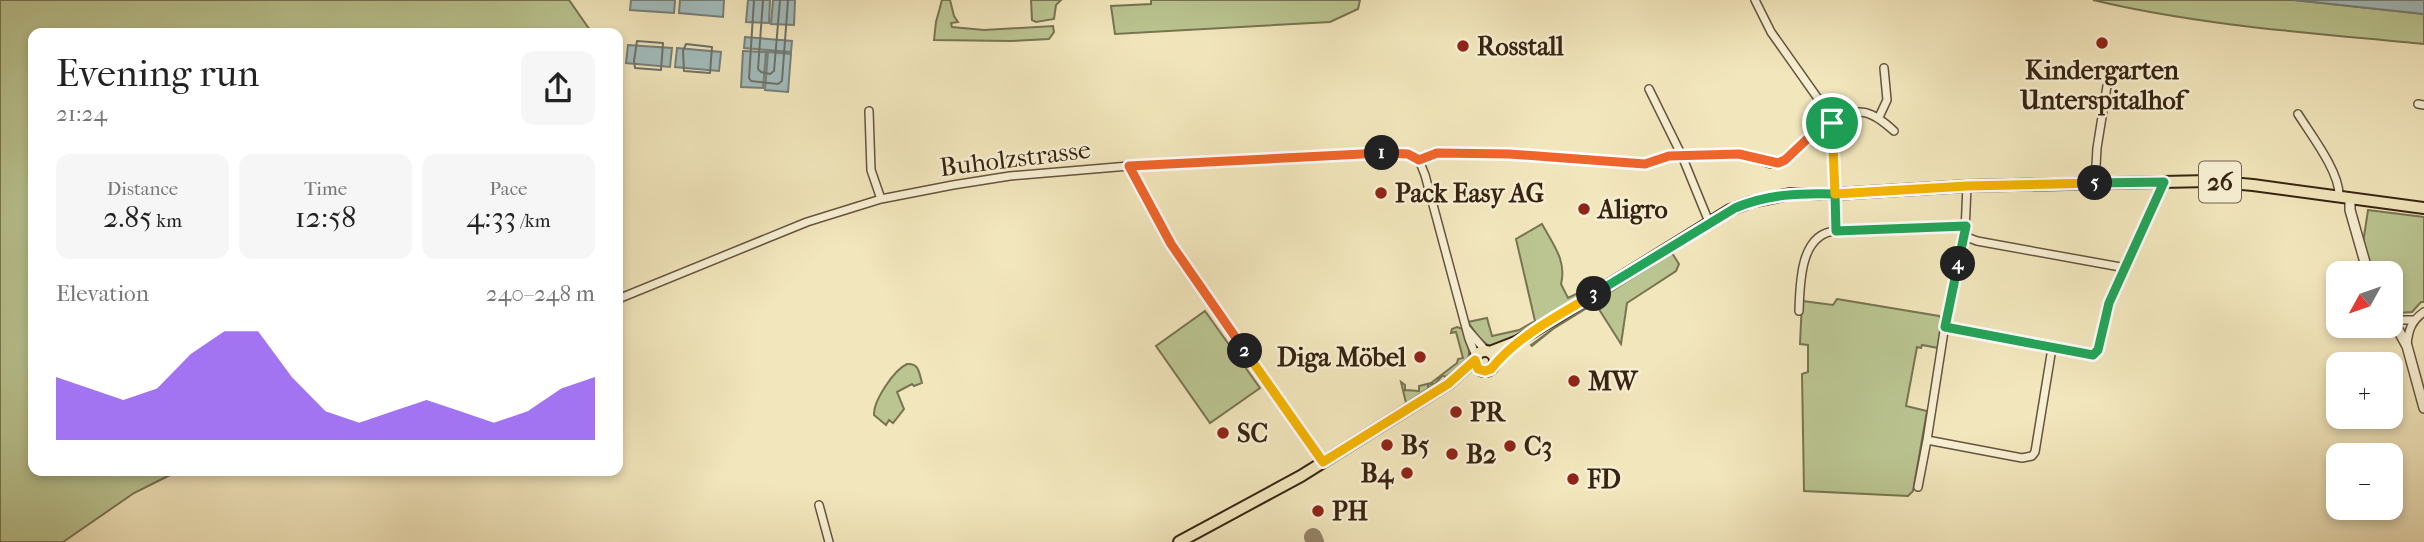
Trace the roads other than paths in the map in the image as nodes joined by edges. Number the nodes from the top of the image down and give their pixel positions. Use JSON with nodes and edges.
{"nodes":[{"id":1,"x":1755,"y":0,"type":"edge"},
{"id":2,"x":1884,"y":68,"type":"dead end"},
{"id":3,"x":2107,"y":86,"type":"dead end"},
{"id":4,"x":1649,"y":89,"type":"dead end"},
{"id":5,"x":869,"y":111,"type":"dead end"},
{"id":6,"x":2298,"y":114,"type":"dead end"},
{"id":7,"x":1879,"y":117,"type":"junction"},
{"id":8,"x":1832,"y":120,"type":"junction"},
{"id":9,"x":1894,"y":131,"type":"dead end"},
{"id":10,"x":1682,"y":156,"type":"junction"},
{"id":11,"x":1419,"y":160,"type":"junction"},
{"id":12,"x":1129,"y":166,"type":"junction"},
{"id":13,"x":2164,"y":182,"type":"junction"},
{"id":14,"x":2095,"y":183,"type":"junction"},
{"id":15,"x":1967,"y":186,"type":"junction"},
{"id":16,"x":1835,"y":194,"type":"junction"},
{"id":17,"x":2344,"y":197,"type":"junction"},
{"id":18,"x":881,"y":199,"type":"junction"},
{"id":19,"x":2424,"y":208,"type":"edge"},
{"id":20,"x":1709,"y":222,"type":"junction"},
{"id":21,"x":1966,"y":226,"type":"junction"},
{"id":22,"x":1836,"y":231,"type":"junction"},
{"id":23,"x":1964,"y":236,"type":"junction"},
{"id":24,"x":2365,"y":261,"type":"edge"},
{"id":25,"x":2126,"y":268,"type":"junction"},
{"id":26,"x":623,"y":297,"type":"edge"},
{"id":27,"x":1799,"y":311,"type":"dead end"},
{"id":28,"x":2424,"y":312,"type":"edge"},
{"id":29,"x":2403,"y":318,"type":"edge"},
{"id":30,"x":2414,"y":320,"type":"junction"},
{"id":31,"x":1945,"y":327,"type":"junction"},
{"id":32,"x":2403,"y":338,"type":"edge"},
{"id":33,"x":2407,"y":346,"type":"junction"},
{"id":34,"x":2052,"y":348,"type":"junction"},
{"id":35,"x":1484,"y":356,"type":"junction"},
{"id":36,"x":1448,"y":384,"type":"junction"},
{"id":37,"x":2424,"y":408,"type":"edge"},
{"id":38,"x":1927,"y":440,"type":"junction"},
{"id":39,"x":1323,"y":462,"type":"junction"},
{"id":40,"x":1918,"y":487,"type":"dead end"},
{"id":41,"x":819,"y":505,"type":"dead end"},
{"id":42,"x":828,"y":542,"type":"edge"},
{"id":43,"x":1179,"y":542,"type":"edge"}],
"edges":[{"from":1,"to":8,"type":"street"},
{"from":2,"to":7,"type":"street"},
{"from":3,"to":14,"type":"street"},
{"from":4,"to":10,"type":"street"},
{"from":5,"to":18,"type":"street"},
{"from":6,"to":17,"type":"street"},
{"from":7,"to":8,"type":"street"},
{"from":7,"to":9,"type":"street"},
{"from":8,"to":10,"type":"street","name":"Buholzstrasse"},
{"from":8,"to":16,"type":"street"},
{"from":10,"to":11,"type":"street","name":"Buholzstrasse"},
{"from":10,"to":20,"type":"street"},
{"from":11,"to":12,"type":"street","name":"Buholzstrasse"},
{"from":11,"to":35,"type":"street"},
{"from":12,"to":18,"type":"street","name":"Buholzstrasse"},
{"from":12,"to":39,"type":"street"},
{"from":13,"to":14,"type":"main road","number":"26"},
{"from":13,"to":17,"type":"main road","number":"26"},
{"from":13,"to":25,"type":"street"},
{"from":14,"to":15,"type":"main road","number":"26"},
{"from":15,"to":16,"type":"main road","number":"26"},
{"from":15,"to":21,"type":"street"},
{"from":16,"to":20,"type":"main road","number":"26"},
{"from":16,"to":22,"type":"street"},
{"from":17,"to":19,"type":"main road","number":"26"},
{"from":17,"to":24,"type":"street"},
{"from":18,"to":26,"type":"street","name":"Buholzstrasse"},
{"from":20,"to":35,"type":"main road","number":"26"},
{"from":21,"to":22,"type":"street"},
{"from":21,"to":23,"type":"street"},
{"from":22,"to":27,"type":"street"},
{"from":23,"to":25,"type":"street"},
{"from":23,"to":31,"type":"street"},
{"from":25,"to":34,"type":"street"},
{"from":28,"to":30,"type":"street"},
{"from":29,"to":30,"type":"street"},
{"from":30,"to":33,"type":"street"},
{"from":31,"to":34,"type":"street"},
{"from":31,"to":38,"type":"street"},
{"from":32,"to":33,"type":"street"},
{"from":33,"to":37,"type":"street"},
{"from":34,"to":38,"type":"street"},
{"from":35,"to":36,"type":"main road","number":"26"},
{"from":35,"to":36,"type":"main road","number":"26"},
{"from":36,"to":39,"type":"main road","number":"26"},
{"from":38,"to":40,"type":"street"},
{"from":39,"to":43,"type":"main road","number":"26"},
{"from":41,"to":42,"type":"street"}]}
